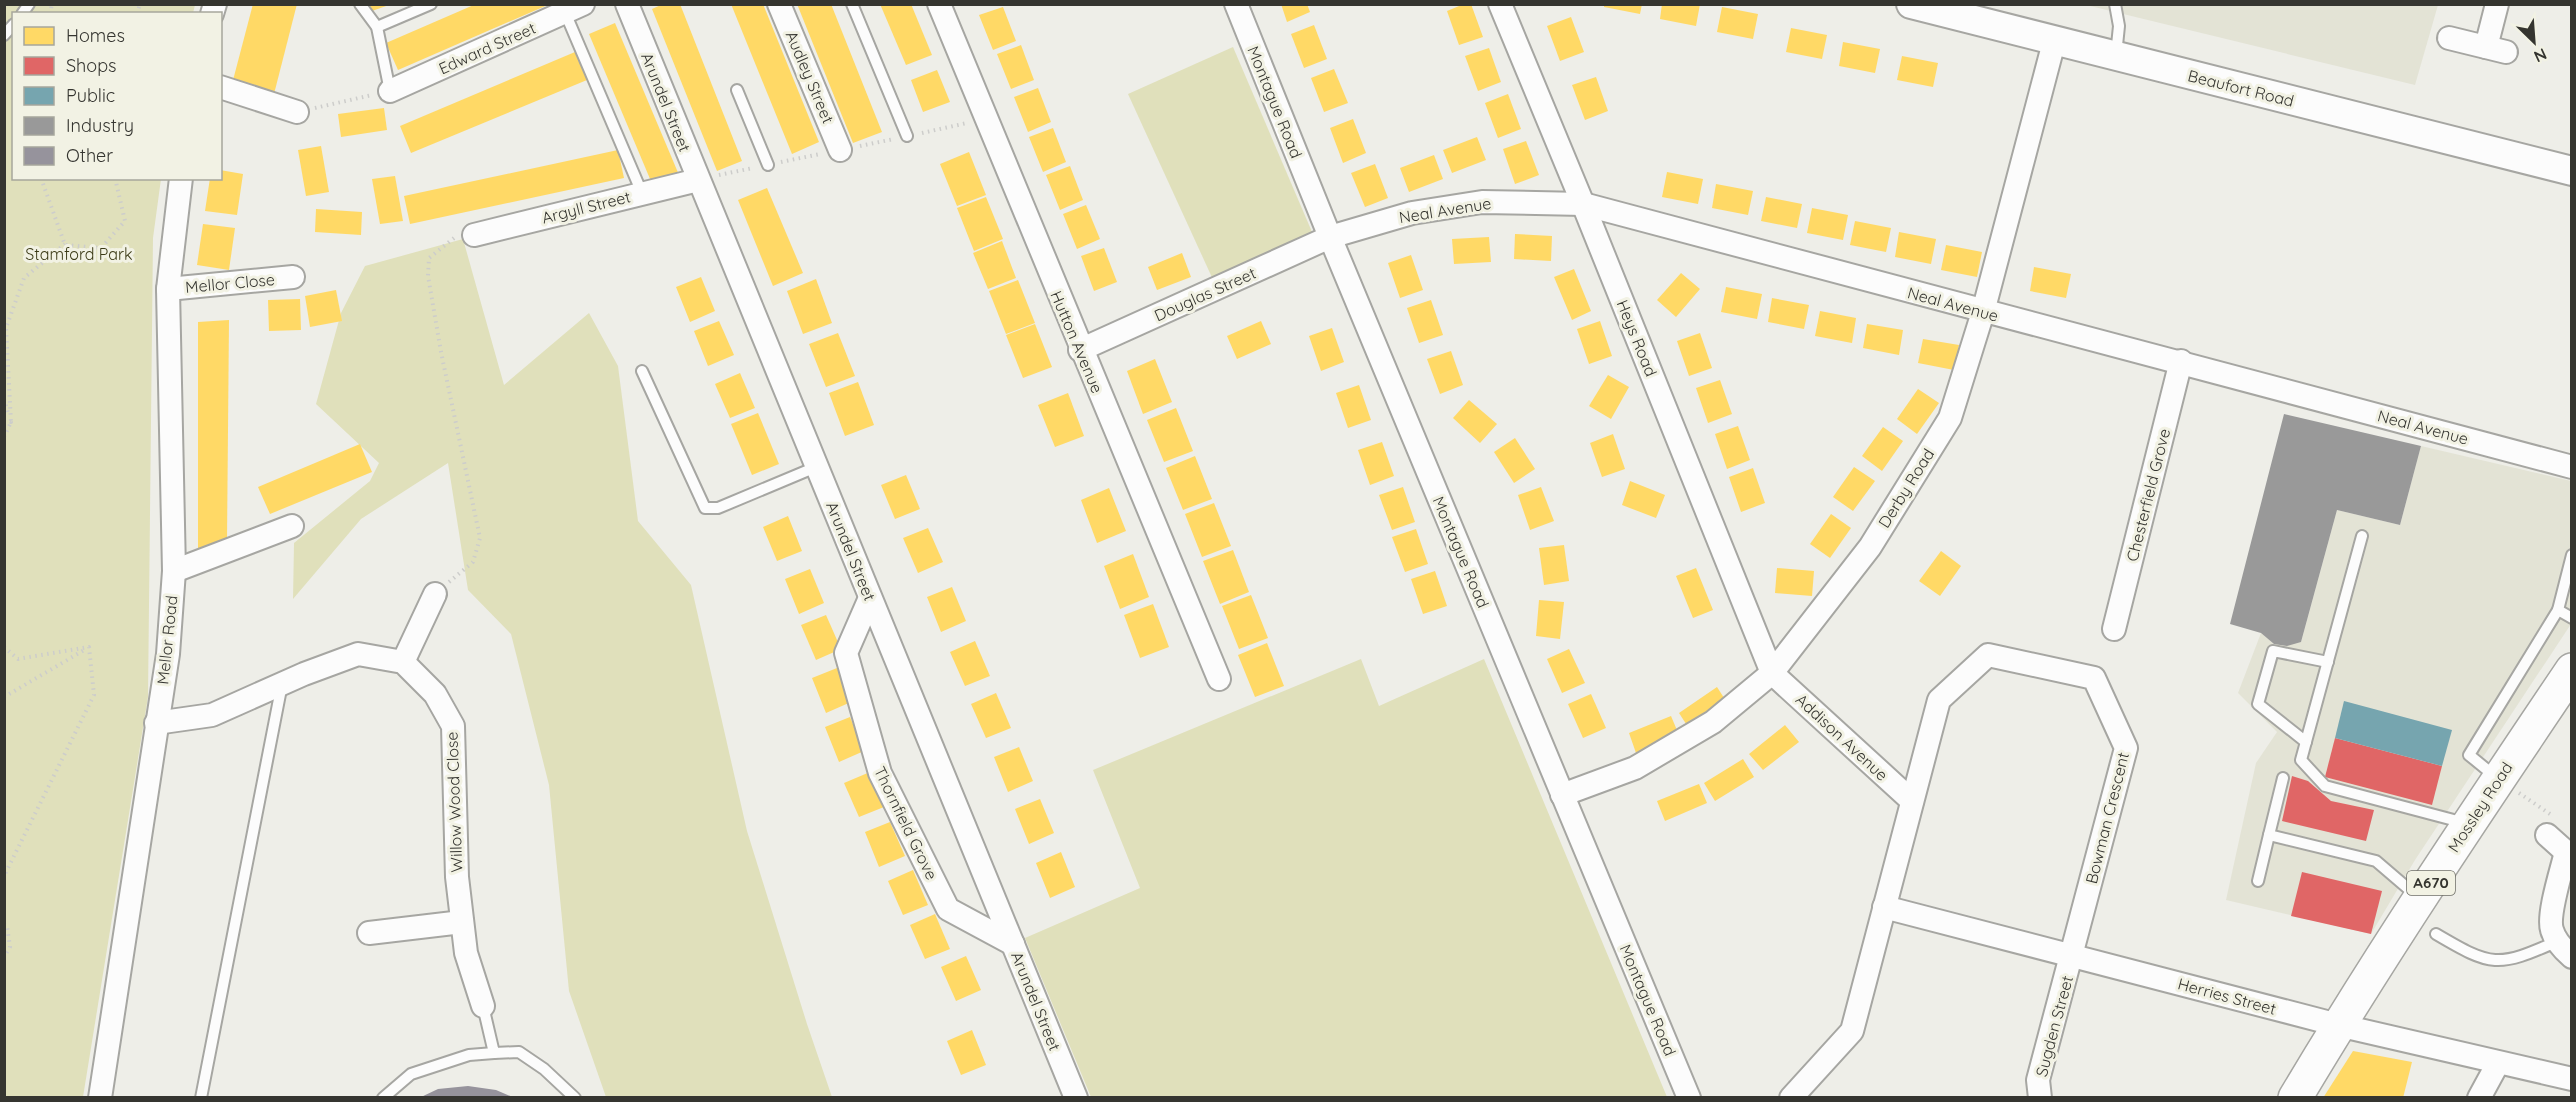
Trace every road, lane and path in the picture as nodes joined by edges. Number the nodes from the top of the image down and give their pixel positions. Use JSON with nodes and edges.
{"nodes":[{"id":1,"x":360,"y":4,"type":"edge"},
{"id":2,"x":430,"y":4,"type":"edge"},
{"id":3,"x":627,"y":4,"type":"edge"},
{"id":4,"x":779,"y":4,"type":"edge"},
{"id":5,"x":852,"y":4,"type":"edge"},
{"id":6,"x":939,"y":4,"type":"edge"},
{"id":7,"x":1236,"y":4,"type":"edge"},
{"id":8,"x":1500,"y":4,"type":"edge"},
{"id":9,"x":1911,"y":4,"type":"edge"},
{"id":10,"x":2115,"y":4,"type":"edge"},
{"id":11,"x":2497,"y":4,"type":"edge"},
{"id":12,"x":570,"y":7,"type":"edge"},
{"id":13,"x":377,"y":27,"type":"junction"},
{"id":14,"x":2449,"y":38,"type":"dead end"},
{"id":15,"x":2054,"y":42,"type":"junction"},
{"id":16,"x":2116,"y":57,"type":"junction"},
{"id":17,"x":222,"y":88,"type":"edge"},
{"id":18,"x":736,"y":90,"type":"dead end"},
{"id":19,"x":390,"y":92,"type":"junction"},
{"id":20,"x":297,"y":112,"type":"joint"},
{"id":21,"x":907,"y":136,"type":"dead end"},
{"id":22,"x":840,"y":150,"type":"dead end"},
{"id":23,"x":768,"y":165,"type":"dead end"},
{"id":24,"x":2571,"y":171,"type":"edge"},
{"id":25,"x":42,"y":180,"type":"edge"},
{"id":26,"x":115,"y":180,"type":"edge"},
{"id":27,"x":181,"y":180,"type":"edge"},
{"id":28,"x":698,"y":180,"type":"junction"},
{"id":29,"x":642,"y":193,"type":"junction"},
{"id":30,"x":1583,"y":204,"type":"junction"},
{"id":31,"x":474,"y":235,"type":"joint"},
{"id":32,"x":1330,"y":237,"type":"junction"},
{"id":33,"x":65,"y":244,"type":"junction"},
{"id":34,"x":293,"y":278,"type":"dead end"},
{"id":35,"x":168,"y":289,"type":"junction"},
{"id":36,"x":1983,"y":312,"type":"junction"},
{"id":37,"x":1080,"y":350,"type":"junction"},
{"id":38,"x":2181,"y":361,"type":"junction"},
{"id":39,"x":642,"y":371,"type":"dead end"},
{"id":40,"x":4,"y":399,"type":"edge"},
{"id":41,"x":4,"y":420,"type":"edge"},
{"id":42,"x":11,"y":422,"type":"junction"},
{"id":43,"x":4,"y":437,"type":"edge"},
{"id":44,"x":816,"y":467,"type":"junction"},
{"id":45,"x":2571,"y":467,"type":"edge"},
{"id":46,"x":292,"y":526,"type":"dead end"},
{"id":47,"x":2362,"y":536,"type":"dead end"},
{"id":48,"x":2571,"y":555,"type":"edge"},
{"id":49,"x":174,"y":571,"type":"junction"},
{"id":50,"x":435,"y":594,"type":"joint"},
{"id":51,"x":870,"y":598,"type":"junction"},
{"id":52,"x":2558,"y":610,"type":"junction"},
{"id":53,"x":2571,"y":618,"type":"edge"},
{"id":54,"x":2114,"y":629,"type":"dead end"},
{"id":55,"x":4,"y":647,"type":"edge"},
{"id":56,"x":89,"y":647,"type":"junction"},
{"id":57,"x":403,"y":662,"type":"junction"},
{"id":58,"x":2328,"y":662,"type":"junction"},
{"id":59,"x":2571,"y":670,"type":"edge"},
{"id":60,"x":1772,"y":673,"type":"junction"},
{"id":61,"x":1219,"y":679,"type":"dead end"},
{"id":62,"x":282,"y":684,"type":"junction"},
{"id":63,"x":4,"y":697,"type":"edge"},
{"id":64,"x":156,"y":723,"type":"junction"},
{"id":65,"x":2306,"y":742,"type":"junction"},
{"id":66,"x":2283,"y":778,"type":"dead end"},
{"id":67,"x":2498,"y":779,"type":"junction"},
{"id":68,"x":1562,"y":795,"type":"junction"},
{"id":69,"x":1912,"y":801,"type":"junction"},
{"id":70,"x":2468,"y":824,"type":"junction"},
{"id":71,"x":2552,"y":826,"type":"joint"},
{"id":72,"x":2270,"y":835,"type":"junction"},
{"id":73,"x":2569,"y":852,"type":"edge"},
{"id":74,"x":4,"y":876,"type":"edge"},
{"id":75,"x":2258,"y":881,"type":"dead end"},
{"id":76,"x":2420,"y":900,"type":"junction"},
{"id":77,"x":1884,"y":907,"type":"junction"},
{"id":78,"x":462,"y":922,"type":"junction"},
{"id":79,"x":4,"y":924,"type":"edge"},
{"id":80,"x":369,"y":933,"type":"dead end"},
{"id":81,"x":2436,"y":934,"type":"dead end"},
{"id":82,"x":1013,"y":944,"type":"junction"},
{"id":83,"x":2565,"y":949,"type":"edge"},
{"id":84,"x":2072,"y":955,"type":"junction"},
{"id":85,"x":4,"y":957,"type":"edge"},
{"id":86,"x":483,"y":1006,"type":"joint"},
{"id":87,"x":2338,"y":1025,"type":"junction"},
{"id":88,"x":494,"y":1053,"type":"junction"},
{"id":89,"x":2498,"y":1063,"type":"junction"},
{"id":90,"x":2571,"y":1079,"type":"edge"},
{"id":91,"x":2295,"y":1097,"type":"edge"},
{"id":92,"x":100,"y":1098,"type":"edge"},
{"id":93,"x":201,"y":1098,"type":"edge"},
{"id":94,"x":382,"y":1098,"type":"edge"},
{"id":95,"x":575,"y":1098,"type":"edge"},
{"id":96,"x":1076,"y":1098,"type":"edge"},
{"id":97,"x":1689,"y":1098,"type":"edge"},
{"id":98,"x":1791,"y":1098,"type":"edge"},
{"id":99,"x":2040,"y":1098,"type":"edge"},
{"id":100,"x":2479,"y":1098,"type":"edge"}],
"edges":[{"from":1,"to":13,"type":"lane"},
{"from":2,"to":13,"type":"lane"},
{"from":3,"to":28,"type":"street","name":"Arundel Street"},
{"from":4,"to":22,"type":"street","name":"Audley Street"},
{"from":5,"to":21,"type":"lane"},
{"from":6,"to":37,"type":"street","name":"Hutton Avenue"},
{"from":7,"to":32,"type":"street","name":"Montague Road"},
{"from":8,"to":30,"type":"street","name":"Heys Road"},
{"from":9,"to":15,"type":"street","name":"Beaufort Road"},
{"from":10,"to":16,"type":"lane"},
{"from":11,"to":14,"type":"street"},
{"from":12,"to":19,"type":"street","name":"Edward Street"},
{"from":12,"to":29,"type":"lane"},
{"from":13,"to":19,"type":"lane"},
{"from":15,"to":16,"type":"street","name":"Beaufort Road"},
{"from":15,"to":36,"type":"street","name":"Derby Road"},
{"from":16,"to":24,"type":"street","name":"Beaufort Road"},
{"from":17,"to":20,"type":"street"},
{"from":18,"to":23,"type":"lane"},
{"from":19,"to":20,"type":"path"},
{"from":25,"to":33,"type":"path"},
{"from":26,"to":33,"type":"path"},
{"from":27,"to":35,"type":"street","name":"Mellor Road"},
{"from":28,"to":29,"type":"street","name":"Argyll Street"},
{"from":28,"to":44,"type":"street","name":"Arundel Street"},
{"from":29,"to":31,"type":"street","name":"Argyll Street"},
{"from":30,"to":32,"type":"street","name":"Neal Avenue"},
{"from":30,"to":36,"type":"street","name":"Neal Avenue"},
{"from":30,"to":60,"type":"street","name":"Heys Road"},
{"from":31,"to":50,"type":"path"},
{"from":32,"to":37,"type":"street","name":"Douglas Street"},
{"from":32,"to":68,"type":"street","name":"Montague Road"},
{"from":33,"to":42,"type":"path"},
{"from":34,"to":35,"type":"street","name":"Mellor Close"},
{"from":35,"to":49,"type":"street","name":"Mellor Road"},
{"from":36,"to":38,"type":"street","name":"Neal Avenue"},
{"from":36,"to":60,"type":"street","name":"Derby Road"},
{"from":37,"to":61,"type":"street","name":"Hutton Avenue"},
{"from":38,"to":45,"type":"street","name":"Neal Avenue"},
{"from":38,"to":54,"type":"street","name":"Chesterfield Grove"},
{"from":39,"to":44,"type":"lane"},
{"from":40,"to":42,"type":"path"},
{"from":41,"to":42,"type":"path"},
{"from":42,"to":43,"type":"path"},
{"from":44,"to":51,"type":"street","name":"Arundel Street"},
{"from":46,"to":49,"type":"street"},
{"from":47,"to":58,"type":"lane"},
{"from":48,"to":52,"type":"lane"},
{"from":49,"to":64,"type":"street","name":"Mellor Road"},
{"from":50,"to":57,"type":"street"},
{"from":51,"to":82,"type":"street","name":"Arundel Street"},
{"from":51,"to":82,"type":"street","name":"Thornfield Grove"},
{"from":52,"to":53,"type":"lane"},
{"from":52,"to":67,"type":"lane"},
{"from":55,"to":56,"type":"path"},
{"from":56,"to":63,"type":"path"},
{"from":56,"to":74,"type":"path"},
{"from":57,"to":62,"type":"street"},
{"from":57,"to":78,"type":"street","name":"Willow Wood Close"},
{"from":58,"to":65,"type":"lane"},
{"from":58,"to":65,"type":"lane"},
{"from":59,"to":67,"type":"main road","name":"Mossley Road","number":"A670"},
{"from":60,"to":68,"type":"street","name":"Derby Road"},
{"from":60,"to":69,"type":"street","name":"Addison Avenue"},
{"from":62,"to":64,"type":"street"},
{"from":62,"to":93,"type":"lane"},
{"from":64,"to":92,"type":"street","name":"Mellor Road"},
{"from":65,"to":70,"type":"lane"},
{"from":66,"to":72,"type":"lane"},
{"from":67,"to":70,"type":"main road","name":"Mossley Road","number":"A670"},
{"from":67,"to":71,"type":"path"},
{"from":68,"to":97,"type":"street","name":"Montague Road"},
{"from":69,"to":77,"type":"street","name":"Bowman Crescent"},
{"from":69,"to":84,"type":"street","name":"Bowman Crescent"},
{"from":70,"to":76,"type":"main road","name":"Mossley Road","number":"A670"},
{"from":71,"to":73,"type":"street"},
{"from":72,"to":75,"type":"lane"},
{"from":72,"to":76,"type":"lane"},
{"from":73,"to":83,"type":"street"},
{"from":76,"to":87,"type":"main road","name":"Mossley Road","number":"A670"},
{"from":77,"to":84,"type":"street","name":"Herries Street"},
{"from":77,"to":98,"type":"street","name":"Bowman Crescent"},
{"from":78,"to":80,"type":"street"},
{"from":78,"to":86,"type":"street","name":"Willow Wood Close"},
{"from":79,"to":85,"type":"path"},
{"from":81,"to":83,"type":"lane"},
{"from":82,"to":96,"type":"street","name":"Arundel Street"},
{"from":84,"to":87,"type":"street","name":"Herries Street"},
{"from":84,"to":99,"type":"street","name":"Sugden Street"},
{"from":86,"to":88,"type":"lane"},
{"from":87,"to":89,"type":"street","name":"Herries Street"},
{"from":87,"to":91,"type":"main road","name":"Mossley Road","number":"A670"},
{"from":88,"to":94,"type":"lane"},
{"from":88,"to":95,"type":"lane"},
{"from":89,"to":90,"type":"street","name":"Herries Street"},
{"from":89,"to":100,"type":"street"}]}
